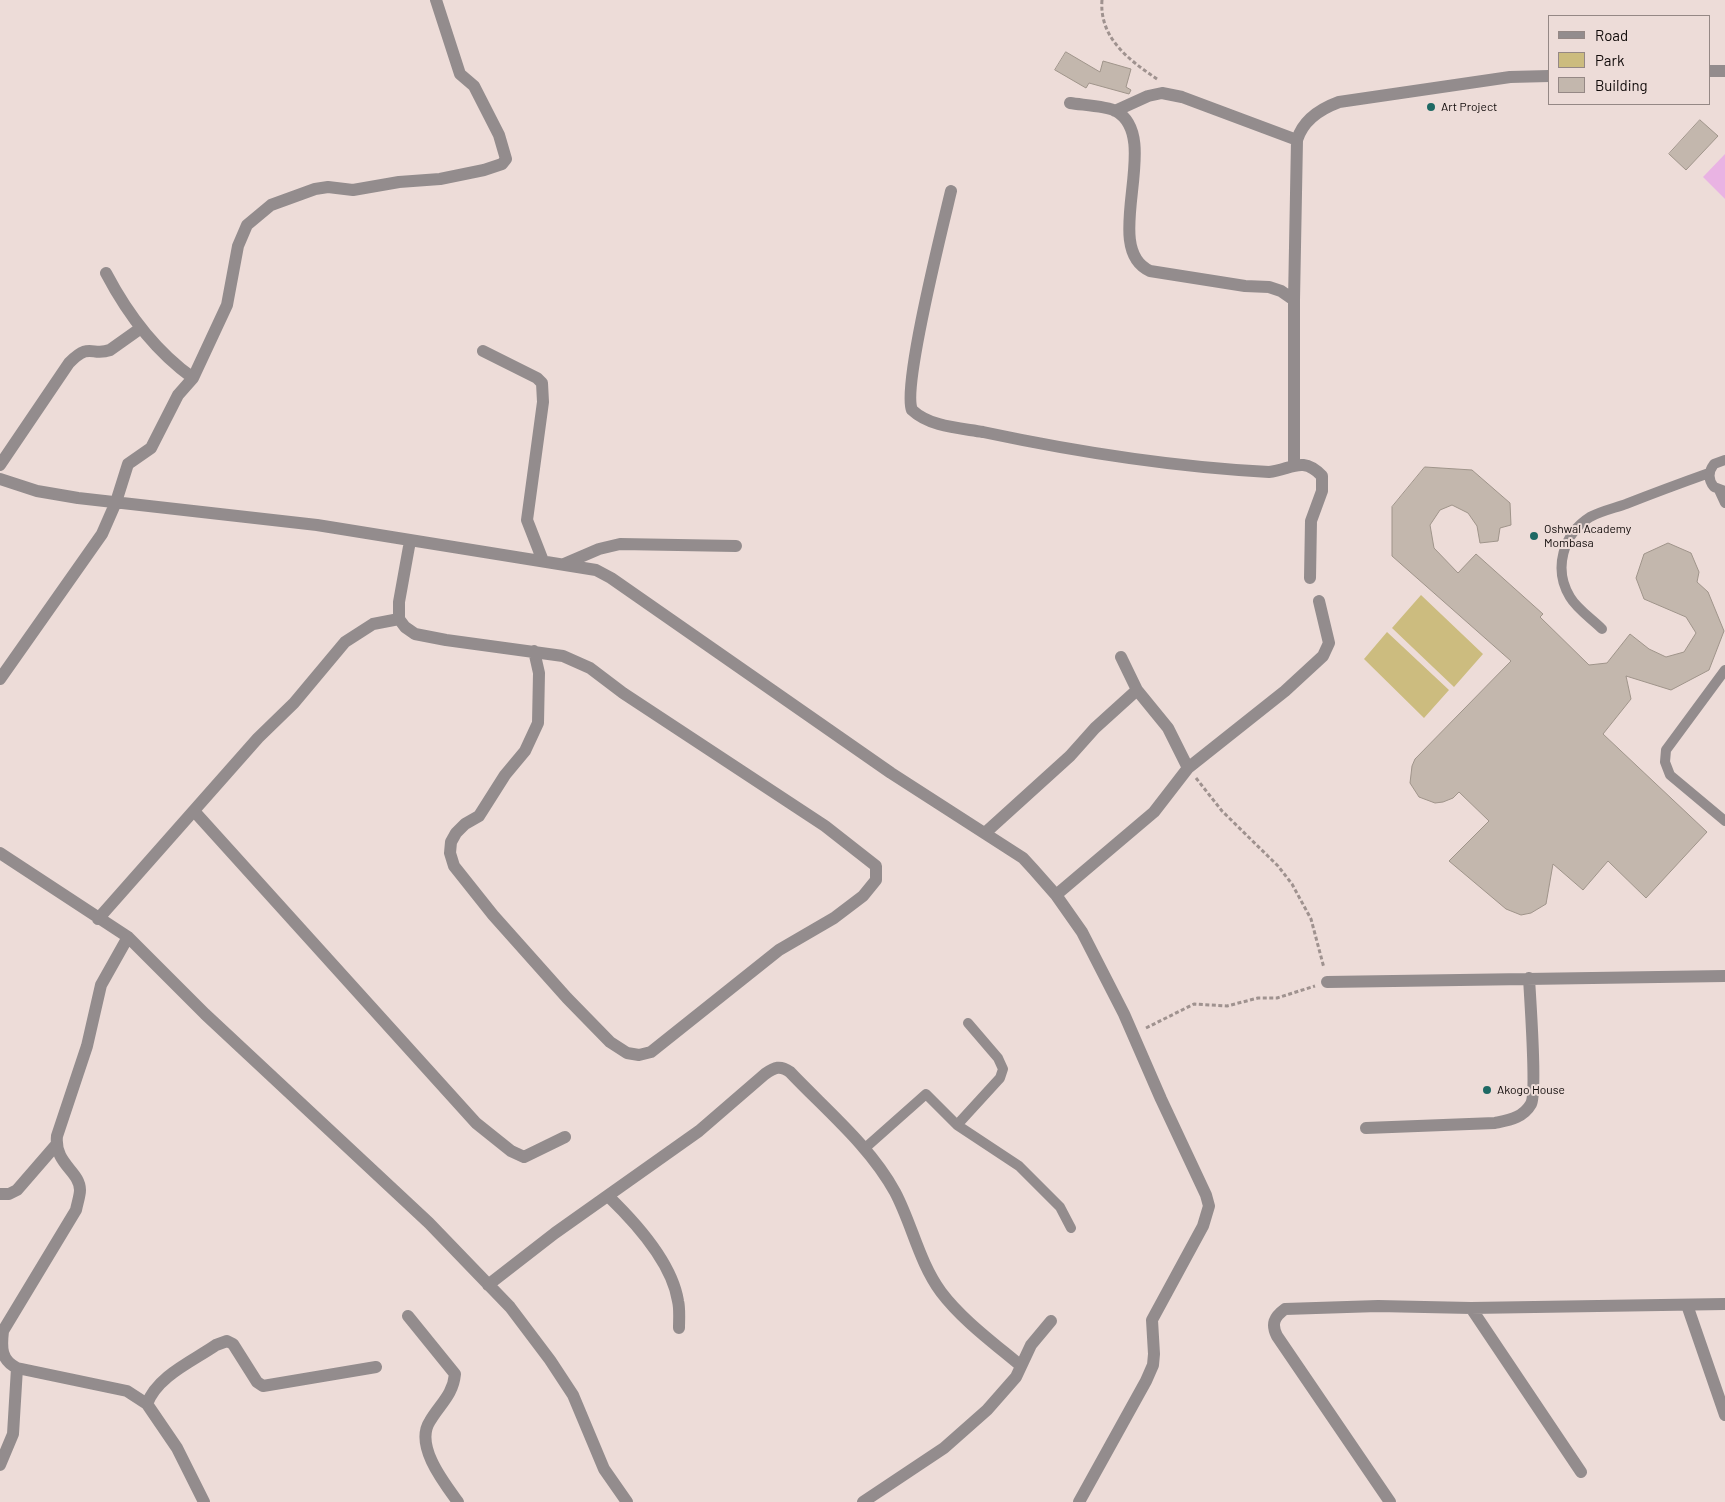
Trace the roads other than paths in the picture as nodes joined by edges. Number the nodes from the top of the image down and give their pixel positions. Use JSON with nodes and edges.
{"nodes":[{"id":1,"x":436,"y":0,"type":"edge"},
{"id":2,"x":1710,"y":71,"type":"edge"},
{"id":3,"x":1725,"y":71,"type":"edge"},
{"id":4,"x":1548,"y":76,"type":"edge"},
{"id":5,"x":1070,"y":103,"type":"dead end"},
{"id":6,"x":1115,"y":111,"type":"junction"},
{"id":7,"x":1297,"y":140,"type":"junction"},
{"id":8,"x":951,"y":191,"type":"dead end"},
{"id":9,"x":106,"y":273,"type":"dead end"},
{"id":10,"x":1294,"y":300,"type":"junction"},
{"id":11,"x":141,"y":328,"type":"junction"},
{"id":12,"x":483,"y":351,"type":"dead end"},
{"id":13,"x":192,"y":378,"type":"junction"},
{"id":14,"x":1725,"y":460,"type":"edge"},
{"id":15,"x":1294,"y":464,"type":"junction"},
{"id":16,"x":0,"y":465,"type":"edge"},
{"id":17,"x":1709,"y":473,"type":"junction"},
{"id":18,"x":0,"y":479,"type":"edge"},
{"id":19,"x":1722,"y":490,"type":"edge"},
{"id":20,"x":116,"y":502,"type":"junction"},
{"id":21,"x":1725,"y":503,"type":"edge"},
{"id":22,"x":410,"y":541,"type":"junction"},
{"id":23,"x":736,"y":546,"type":"dead end"},
{"id":24,"x":543,"y":562,"type":"junction"},
{"id":25,"x":564,"y":564,"type":"junction"},
{"id":26,"x":1310,"y":578,"type":"dead end"},
{"id":27,"x":1319,"y":601,"type":"dead end"},
{"id":28,"x":399,"y":619,"type":"junction"},
{"id":29,"x":1602,"y":629,"type":"dead end"},
{"id":30,"x":534,"y":651,"type":"junction"},
{"id":31,"x":1121,"y":657,"type":"dead end"},
{"id":32,"x":1725,"y":670,"type":"edge"},
{"id":33,"x":0,"y":679,"type":"edge"},
{"id":34,"x":1137,"y":690,"type":"junction"},
{"id":35,"x":1188,"y":768,"type":"junction"},
{"id":36,"x":194,"y":811,"type":"junction"},
{"id":37,"x":1725,"y":821,"type":"edge"},
{"id":38,"x":985,"y":833,"type":"junction"},
{"id":39,"x":0,"y":853,"type":"edge"},
{"id":40,"x":1056,"y":895,"type":"junction"},
{"id":41,"x":98,"y":919,"type":"junction"},
{"id":42,"x":128,"y":938,"type":"junction"},
{"id":43,"x":1725,"y":976,"type":"edge"},
{"id":44,"x":1529,"y":978,"type":"junction"},
{"id":45,"x":1327,"y":982,"type":"road end"},
{"id":46,"x":968,"y":1023,"type":"dead end"},
{"id":47,"x":957,"y":1125,"type":"junction"},
{"id":48,"x":1366,"y":1128,"type":"dead end"},
{"id":49,"x":565,"y":1137,"type":"dead end"},
{"id":50,"x":56,"y":1145,"type":"junction"},
{"id":51,"x":864,"y":1149,"type":"junction"},
{"id":52,"x":0,"y":1194,"type":"edge"},
{"id":53,"x":608,"y":1196,"type":"junction"},
{"id":54,"x":1070,"y":1228,"type":"dead end"},
{"id":55,"x":488,"y":1284,"type":"junction"},
{"id":56,"x":1725,"y":1304,"type":"edge"},
{"id":57,"x":1687,"y":1305,"type":"junction"},
{"id":58,"x":1470,"y":1308,"type":"junction"},
{"id":59,"x":408,"y":1316,"type":"dead end"},
{"id":60,"x":1051,"y":1321,"type":"dead end"},
{"id":61,"x":679,"y":1328,"type":"dead end"},
{"id":62,"x":1022,"y":1366,"type":"junction"},
{"id":63,"x":376,"y":1367,"type":"dead end"},
{"id":64,"x":17,"y":1368,"type":"junction"},
{"id":65,"x":148,"y":1404,"type":"junction"},
{"id":66,"x":1725,"y":1415,"type":"edge"},
{"id":67,"x":0,"y":1465,"type":"edge"},
{"id":68,"x":1581,"y":1472,"type":"dead end"},
{"id":69,"x":204,"y":1502,"type":"edge"},
{"id":70,"x":458,"y":1502,"type":"edge"},
{"id":71,"x":626,"y":1502,"type":"edge"},
{"id":72,"x":862,"y":1502,"type":"edge"},
{"id":73,"x":1079,"y":1502,"type":"edge"},
{"id":74,"x":1390,"y":1502,"type":"edge"}],
"edges":[{"from":1,"to":13,"type":"street"},
{"from":2,"to":3,"type":"street"},
{"from":4,"to":7,"type":"street"},
{"from":5,"to":6,"type":"street"},
{"from":6,"to":7,"type":"street"},
{"from":6,"to":10,"type":"street"},
{"from":7,"to":10,"type":"street"},
{"from":8,"to":15,"type":"street"},
{"from":9,"to":11,"type":"street"},
{"from":10,"to":15,"type":"street"},
{"from":11,"to":13,"type":"street"},
{"from":11,"to":16,"type":"street"},
{"from":12,"to":24,"type":"street"},
{"from":13,"to":20,"type":"street"},
{"from":14,"to":17,"type":"lane"},
{"from":15,"to":26,"type":"street"},
{"from":17,"to":19,"type":"lane"},
{"from":17,"to":29,"type":"lane"},
{"from":18,"to":20,"type":"street"},
{"from":19,"to":21,"type":"lane"},
{"from":20,"to":22,"type":"street"},
{"from":20,"to":33,"type":"street"},
{"from":22,"to":24,"type":"street"},
{"from":22,"to":28,"type":"street"},
{"from":23,"to":25,"type":"street"},
{"from":24,"to":25,"type":"street"},
{"from":25,"to":38,"type":"street"},
{"from":27,"to":35,"type":"street"},
{"from":28,"to":30,"type":"street"},
{"from":28,"to":36,"type":"street"},
{"from":30,"to":30,"type":"street"},
{"from":31,"to":34,"type":"street"},
{"from":32,"to":37,"type":"lane"},
{"from":34,"to":35,"type":"street"},
{"from":34,"to":38,"type":"street"},
{"from":35,"to":40,"type":"street"},
{"from":36,"to":41,"type":"street"},
{"from":36,"to":49,"type":"street"},
{"from":38,"to":40,"type":"street"},
{"from":39,"to":41,"type":"street"},
{"from":40,"to":73,"type":"street"},
{"from":41,"to":42,"type":"street"},
{"from":42,"to":50,"type":"street"},
{"from":42,"to":55,"type":"street"},
{"from":43,"to":44,"type":"street"},
{"from":44,"to":45,"type":"street"},
{"from":44,"to":48,"type":"street"},
{"from":46,"to":47,"type":"lane"},
{"from":47,"to":51,"type":"lane"},
{"from":47,"to":54,"type":"lane"},
{"from":50,"to":52,"type":"street"},
{"from":50,"to":64,"type":"street"},
{"from":51,"to":53,"type":"street"},
{"from":51,"to":62,"type":"street"},
{"from":53,"to":55,"type":"street"},
{"from":53,"to":61,"type":"street"},
{"from":55,"to":71,"type":"street"},
{"from":56,"to":57,"type":"street"},
{"from":57,"to":58,"type":"street"},
{"from":57,"to":66,"type":"street"},
{"from":58,"to":68,"type":"street"},
{"from":58,"to":74,"type":"street"},
{"from":59,"to":70,"type":"street"},
{"from":60,"to":62,"type":"street"},
{"from":62,"to":72,"type":"street"},
{"from":63,"to":65,"type":"street"},
{"from":64,"to":65,"type":"street"},
{"from":64,"to":67,"type":"street"},
{"from":65,"to":69,"type":"street"}]}
